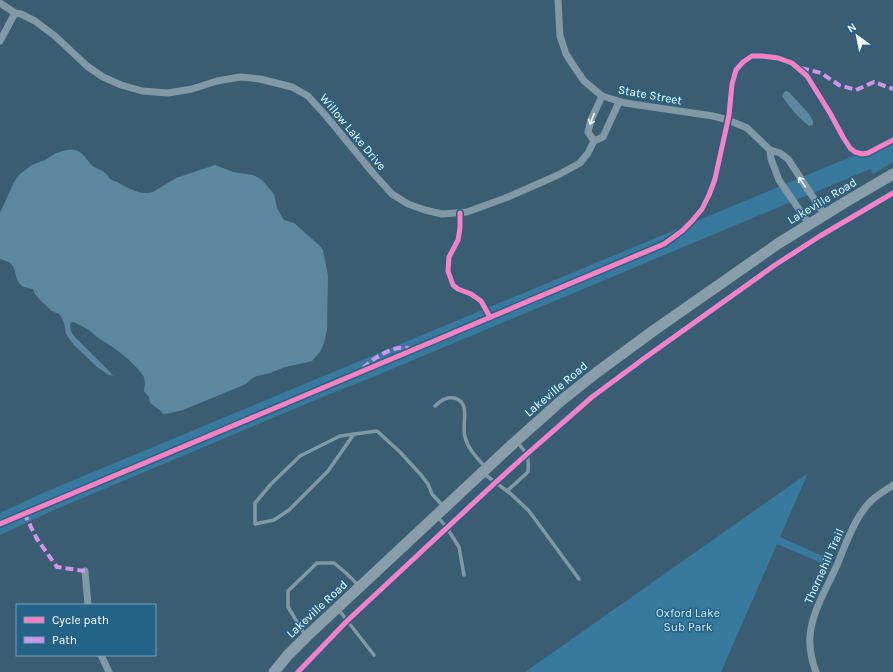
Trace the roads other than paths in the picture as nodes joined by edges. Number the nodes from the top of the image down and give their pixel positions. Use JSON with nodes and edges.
{"nodes":[{"id":1,"x":558,"y":0,"type":"edge"},
{"id":2,"x":0,"y":3,"type":"edge"},
{"id":3,"x":15,"y":13,"type":"junction"},
{"id":4,"x":0,"y":41,"type":"edge"},
{"id":5,"x":602,"y":96,"type":"junction"},
{"id":6,"x":619,"y":102,"type":"junction"},
{"id":7,"x":594,"y":141,"type":"junction"},
{"id":8,"x":770,"y":150,"type":"junction"},
{"id":9,"x":893,"y":174,"type":"edge"},
{"id":10,"x":824,"y":214,"type":"junction"},
{"id":11,"x":809,"y":224,"type":"junction"},
{"id":12,"x":435,"y":406,"type":"dead end"},
{"id":13,"x":354,"y":434,"type":"junction"},
{"id":14,"x":516,"y":441,"type":"junction"},
{"id":15,"x":484,"y":470,"type":"junction"},
{"id":16,"x":893,"y":485,"type":"edge"},
{"id":17,"x":507,"y":491,"type":"junction"},
{"id":18,"x":440,"y":512,"type":"junction"},
{"id":19,"x":85,"y":571,"type":"dead end"},
{"id":20,"x":464,"y":575,"type":"dead end"},
{"id":21,"x":579,"y":579,"type":"dead end"},
{"id":22,"x":360,"y":587,"type":"junction"},
{"id":23,"x":88,"y":604,"type":"edge"},
{"id":24,"x":337,"y":608,"type":"junction"},
{"id":25,"x":306,"y":637,"type":"junction"},
{"id":26,"x":374,"y":655,"type":"dead end"},
{"id":27,"x":101,"y":656,"type":"edge"},
{"id":28,"x":109,"y":672,"type":"edge"},
{"id":29,"x":274,"y":672,"type":"edge"},
{"id":30,"x":816,"y":672,"type":"edge"}],
"edges":[{"from":1,"to":5,"type":"street","name":"State Street"},
{"from":2,"to":3,"type":"street","name":"Willow Lake Drive"},
{"from":3,"to":4,"type":"street"},
{"from":3,"to":7,"type":"street","name":"Willow Lake Drive"},
{"from":5,"to":6,"type":"street","name":"State Street"},
{"from":5,"to":7,"type":"street","one_way":true},
{"from":6,"to":7,"type":"street","name":"Willow Lake Drive"},
{"from":6,"to":8,"type":"street","name":"State Street"},
{"from":10,"to":8,"type":"street","name":"State Street","one_way":true},
{"from":8,"to":11,"type":"street"},
{"from":9,"to":10,"type":"main road","name":"Lakeville Road"},
{"from":10,"to":11,"type":"main road","name":"Lakeville Road"},
{"from":11,"to":14,"type":"main road","name":"Lakeville Road"},
{"from":12,"to":15,"type":"lane"},
{"from":13,"to":13,"type":"lane"},
{"from":13,"to":18,"type":"lane"},
{"from":14,"to":15,"type":"main road","name":"Lakeville Road"},
{"from":14,"to":17,"type":"lane"},
{"from":15,"to":17,"type":"lane"},
{"from":15,"to":18,"type":"main road","name":"Lakeville Road"},
{"from":16,"to":30,"type":"street","name":"Thornehill Trail"},
{"from":17,"to":21,"type":"lane"},
{"from":18,"to":20,"type":"lane"},
{"from":18,"to":22,"type":"main road","name":"Lakeville Road"},
{"from":19,"to":23,"type":"street"},
{"from":22,"to":24,"type":"main road","name":"Lakeville Road"},
{"from":22,"to":25,"type":"lane"},
{"from":24,"to":25,"type":"main road","name":"Lakeville Road"},
{"from":24,"to":26,"type":"lane"},
{"from":25,"to":29,"type":"main road","name":"Lakeville Road"},
{"from":27,"to":28,"type":"street"}]}
